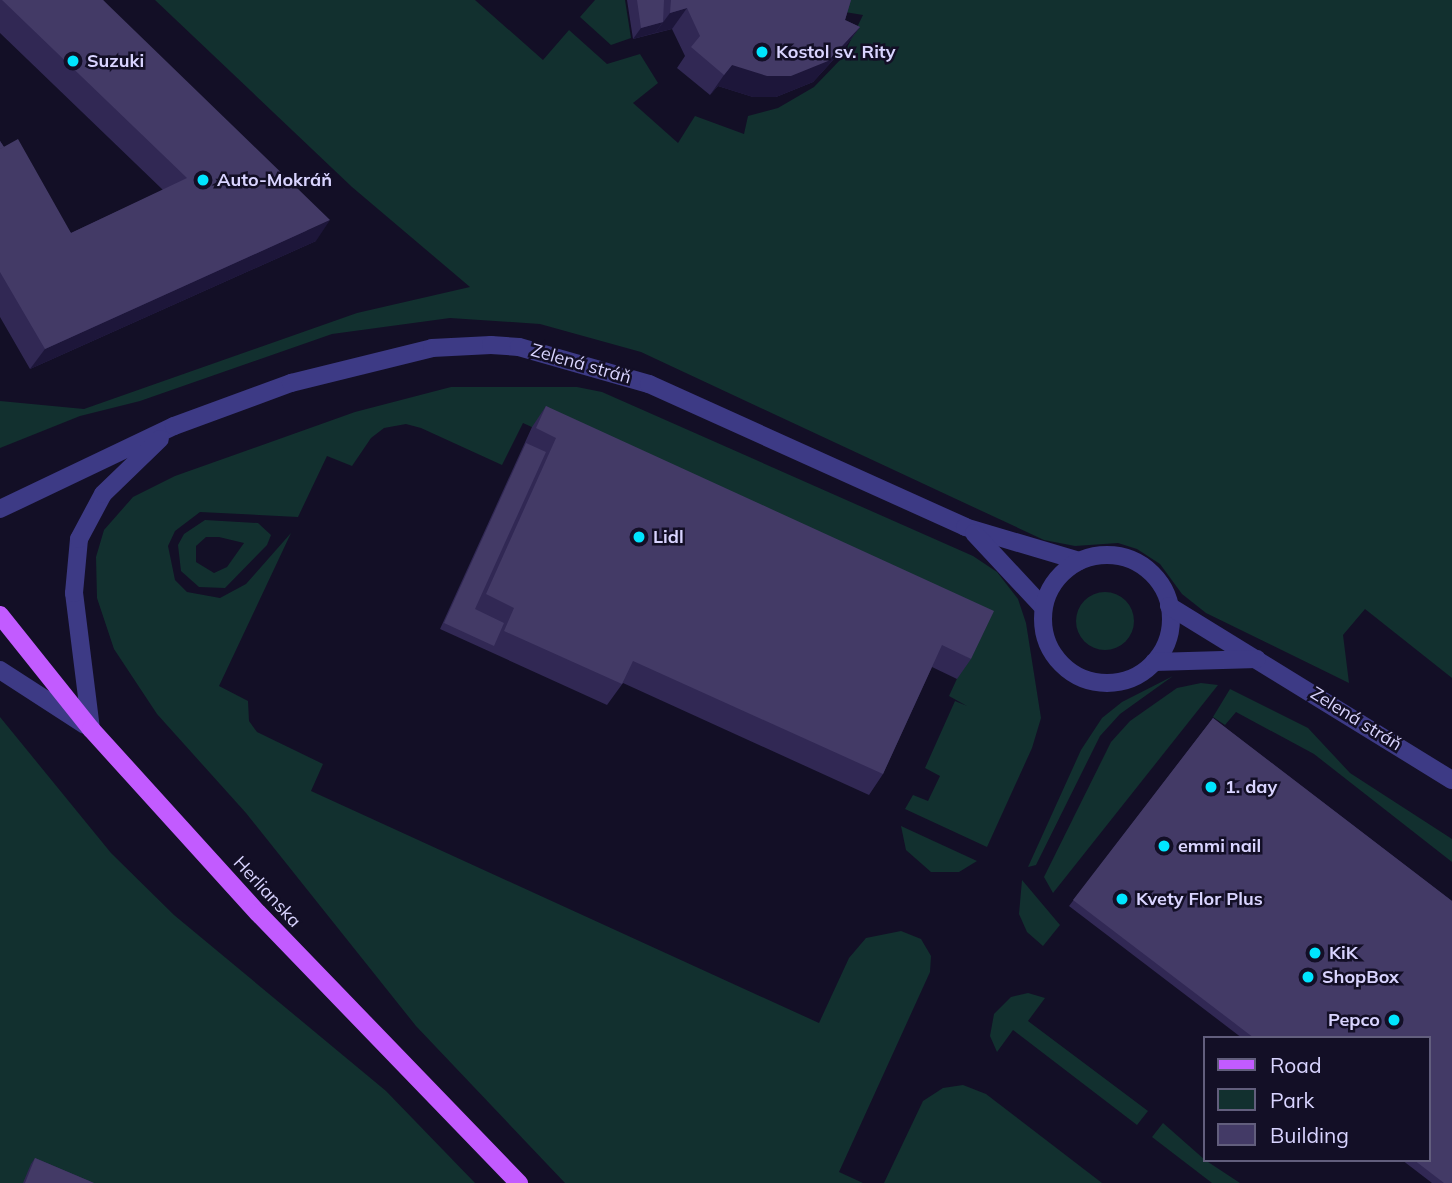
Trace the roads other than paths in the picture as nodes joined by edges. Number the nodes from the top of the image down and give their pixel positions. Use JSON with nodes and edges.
{"nodes":[{"id":1,"x":174,"y":426,"type":"junction"},
{"id":2,"x":0,"y":509,"type":"edge"},
{"id":3,"x":969,"y":528,"type":"junction"},
{"id":4,"x":1079,"y":561,"type":"junction"},
{"id":5,"x":1169,"y":606,"type":"junction"},
{"id":6,"x":1043,"y":607,"type":"junction"},
{"id":7,"x":0,"y":615,"type":"edge"},
{"id":8,"x":1260,"y":659,"type":"junction"},
{"id":9,"x":1154,"y":662,"type":"junction"},
{"id":10,"x":0,"y":670,"type":"edge"},
{"id":11,"x":91,"y":729,"type":"junction"},
{"id":12,"x":1452,"y":780,"type":"edge"},
{"id":13,"x":519,"y":1183,"type":"edge"}],
"edges":[{"from":1,"to":2,"type":"street","name":"Zelená stráň"},
{"from":1,"to":3,"type":"street","name":"Zelená stráň"},
{"from":1,"to":11,"type":"street"},
{"from":3,"to":4,"type":"street","name":"Zelená stráň"},
{"from":3,"to":6,"type":"street","name":"Zelená stráň"},
{"from":4,"to":5,"type":"street","name":"Zelená stráň"},
{"from":4,"to":6,"type":"street"},
{"from":5,"to":8,"type":"street","name":"Zelená stráň"},
{"from":5,"to":9,"type":"street"},
{"from":6,"to":9,"type":"street"},
{"from":7,"to":11,"type":"main road","name":"Herlianska"},
{"from":8,"to":9,"type":"street"},
{"from":8,"to":12,"type":"street","name":"Zelená stráň"},
{"from":10,"to":11,"type":"street"},
{"from":11,"to":13,"type":"main road","name":"Herlianska"}]}
